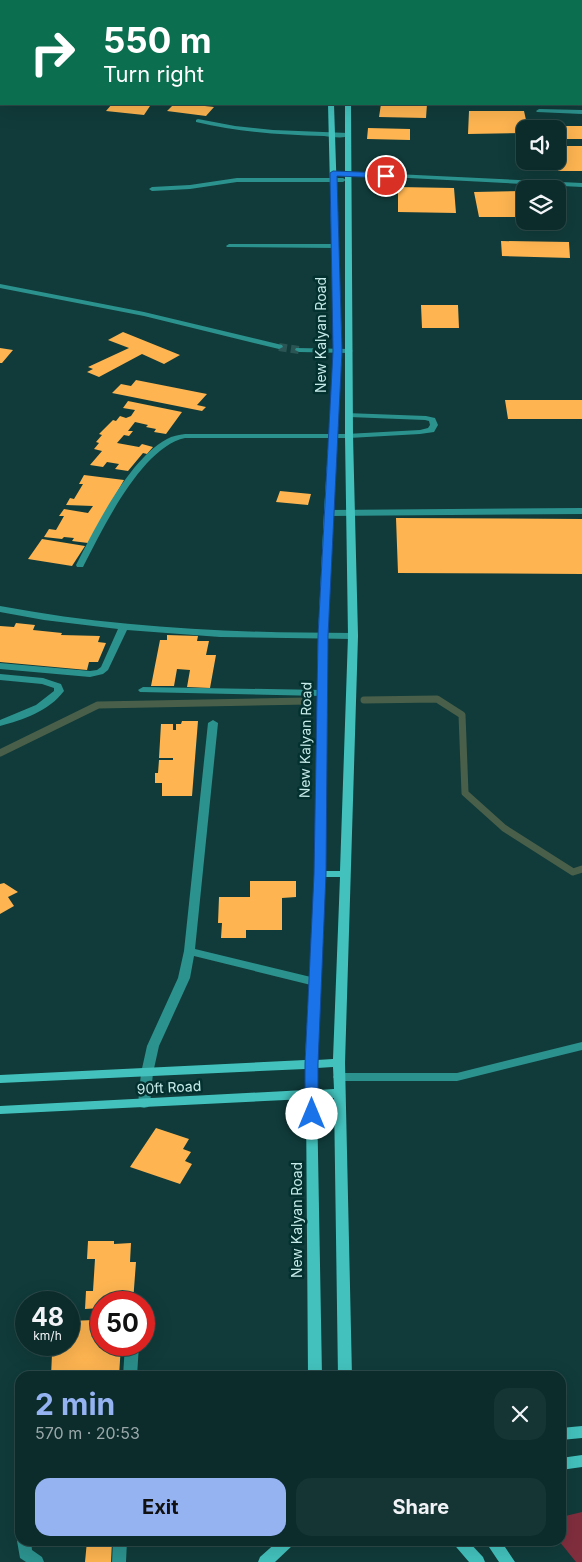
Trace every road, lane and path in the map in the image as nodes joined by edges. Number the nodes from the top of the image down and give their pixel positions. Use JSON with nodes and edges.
{"nodes":[{"id":1,"x":332,"y":105,"type":"edge"},
{"id":2,"x":348,"y":105,"type":"edge"},
{"id":3,"x":538,"y":111,"type":"dead end"},
{"id":4,"x":582,"y":112,"type":"edge"},
{"id":5,"x":198,"y":121,"type":"dead end"},
{"id":6,"x":332,"y":135,"type":"junction"},
{"id":7,"x":348,"y":135,"type":"junction"},
{"id":8,"x":333,"y":177,"type":"junction"},
{"id":9,"x":347,"y":177,"type":"junction"},
{"id":10,"x":582,"y":186,"type":"edge"},
{"id":11,"x":152,"y":189,"type":"dead end"},
{"id":12,"x":336,"y":230,"type":"junction"},
{"id":13,"x":348,"y":230,"type":"junction"},
{"id":14,"x":228,"y":246,"type":"dead end"},
{"id":15,"x":336,"y":246,"type":"junction"},
{"id":16,"x":0,"y":286,"type":"edge"},
{"id":17,"x":278,"y":347,"type":"tunnel mouth"},
{"id":18,"x":300,"y":350,"type":"tunnel mouth"},
{"id":19,"x":338,"y":351,"type":"junction"},
{"id":20,"x":349,"y":351,"type":"junction"},
{"id":21,"x":349,"y":415,"type":"junction"},
{"id":22,"x":333,"y":436,"type":"junction"},
{"id":23,"x":349,"y":436,"type":"junction"},
{"id":24,"x":582,"y":511,"type":"edge"},
{"id":25,"x":350,"y":512,"type":"junction"},
{"id":26,"x":328,"y":513,"type":"junction"},
{"id":27,"x":80,"y":565,"type":"dead end"},
{"id":28,"x":0,"y":609,"type":"edge"},
{"id":29,"x":124,"y":627,"type":"junction"},
{"id":30,"x":323,"y":636,"type":"junction"},
{"id":31,"x":353,"y":636,"type":"junction"},
{"id":32,"x":0,"y":666,"type":"edge"},
{"id":33,"x":0,"y":676,"type":"edge"},
{"id":34,"x":144,"y":690,"type":"dead end"},
{"id":35,"x":322,"y":693,"type":"junction"},
{"id":36,"x":213,"y":722,"type":"dead end"},
{"id":37,"x":0,"y":723,"type":"edge"},
{"id":38,"x":320,"y":874,"type":"junction"},
{"id":39,"x":346,"y":874,"type":"junction"},
{"id":40,"x":189,"y":951,"type":"junction"},
{"id":41,"x":315,"y":982,"type":"junction"},
{"id":42,"x":582,"y":1046,"type":"edge"},
{"id":43,"x":339,"y":1063,"type":"junction"},
{"id":44,"x":312,"y":1064,"type":"junction"},
{"id":45,"x":147,"y":1073,"type":"junction"},
{"id":46,"x":339,"y":1077,"type":"junction"},
{"id":47,"x":0,"y":1079,"type":"edge"},
{"id":48,"x":339,"y":1093,"type":"junction"},
{"id":49,"x":312,"y":1094,"type":"junction"},
{"id":50,"x":144,"y":1104,"type":"junction"},
{"id":51,"x":0,"y":1110,"type":"edge"},
{"id":52,"x":131,"y":1356,"type":"edge"},
{"id":53,"x":130,"y":1371,"type":"edge"},
{"id":54,"x":315,"y":1371,"type":"edge"},
{"id":55,"x":345,"y":1371,"type":"edge"},
{"id":56,"x":582,"y":1432,"type":"edge"},
{"id":57,"x":566,"y":1434,"type":"edge"},
{"id":58,"x":582,"y":1461,"type":"edge"},
{"id":59,"x":566,"y":1463,"type":"edge"},
{"id":60,"x":24,"y":1546,"type":"edge"},
{"id":61,"x":120,"y":1546,"type":"edge"},
{"id":62,"x":283,"y":1546,"type":"edge"},
{"id":63,"x":463,"y":1546,"type":"edge"},
{"id":64,"x":496,"y":1546,"type":"edge"},
{"id":65,"x":37,"y":1562,"type":"edge"},
{"id":66,"x":119,"y":1562,"type":"edge"},
{"id":67,"x":265,"y":1562,"type":"edge"},
{"id":68,"x":478,"y":1562,"type":"edge"},
{"id":69,"x":508,"y":1562,"type":"edge"}],
"edges":[{"from":1,"to":6,"type":"street","name":"New Kalyan Road"},
{"from":2,"to":7,"type":"street","name":"New Kalyan Road"},
{"from":3,"to":4,"type":"street"},
{"from":5,"to":6,"type":"street"},
{"from":6,"to":7,"type":"street"},
{"from":6,"to":8,"type":"street","name":"New Kalyan Road"},
{"from":7,"to":9,"type":"street","name":"New Kalyan Road"},
{"from":8,"to":9,"type":"street"},
{"from":8,"to":11,"type":"street"},
{"from":8,"to":12,"type":"street","name":"New Kalyan Road"},
{"from":9,"to":10,"type":"street"},
{"from":9,"to":13,"type":"street","name":"New Kalyan Road"},
{"from":12,"to":13,"type":"street"},
{"from":12,"to":15,"type":"street","name":"New Kalyan Road"},
{"from":13,"to":20,"type":"street","name":"New Kalyan Road"},
{"from":14,"to":15,"type":"street"},
{"from":15,"to":19,"type":"street","name":"New Kalyan Road"},
{"from":16,"to":17,"type":"street"},
{"from":18,"to":19,"type":"street"},
{"from":19,"to":20,"type":"street"},
{"from":19,"to":22,"type":"street","name":"New Kalyan Road"},
{"from":20,"to":21,"type":"street","name":"New Kalyan Road"},
{"from":21,"to":23,"type":"street","name":"New Kalyan Road"},
{"from":21,"to":23,"type":"street"},
{"from":22,"to":23,"type":"street"},
{"from":22,"to":26,"type":"street","name":"New Kalyan Road"},
{"from":22,"to":27,"type":"street"},
{"from":23,"to":25,"type":"street","name":"New Kalyan Road"},
{"from":24,"to":25,"type":"street"},
{"from":25,"to":26,"type":"street"},
{"from":25,"to":31,"type":"street","name":"New Kalyan Road"},
{"from":26,"to":30,"type":"street","name":"New Kalyan Road"},
{"from":28,"to":29,"type":"street"},
{"from":29,"to":30,"type":"street"},
{"from":29,"to":32,"type":"street"},
{"from":30,"to":31,"type":"street"},
{"from":30,"to":35,"type":"street","name":"New Kalyan Road"},
{"from":31,"to":39,"type":"street","name":"New Kalyan Road"},
{"from":33,"to":37,"type":"street"},
{"from":34,"to":35,"type":"street"},
{"from":35,"to":38,"type":"street","name":"New Kalyan Road"},
{"from":36,"to":40,"type":"street"},
{"from":38,"to":39,"type":"street"},
{"from":38,"to":41,"type":"street","name":"New Kalyan Road"},
{"from":39,"to":43,"type":"street","name":"New Kalyan Road"},
{"from":40,"to":41,"type":"street"},
{"from":40,"to":45,"type":"street"},
{"from":41,"to":44,"type":"street","name":"New Kalyan Road"},
{"from":42,"to":46,"type":"street"},
{"from":43,"to":44,"type":"street","name":"90ft Road"},
{"from":43,"to":46,"type":"street","name":"New Kalyan Road"},
{"from":44,"to":45,"type":"street","name":"90ft Road"},
{"from":44,"to":49,"type":"street","name":"New Kalyan Road"},
{"from":45,"to":47,"type":"street","name":"90ft Road"},
{"from":45,"to":50,"type":"street"},
{"from":46,"to":48,"type":"street","name":"New Kalyan Road"},
{"from":48,"to":49,"type":"street","name":"90ft Road"},
{"from":48,"to":55,"type":"street","name":"New Kalyan Road"},
{"from":49,"to":50,"type":"street","name":"90ft Road"},
{"from":49,"to":54,"type":"street","name":"New Kalyan Road"},
{"from":50,"to":51,"type":"street","name":"90ft Road"},
{"from":52,"to":53,"type":"street"},
{"from":56,"to":57,"type":"street"},
{"from":58,"to":59,"type":"street"},
{"from":60,"to":65,"type":"street"},
{"from":61,"to":66,"type":"street"},
{"from":62,"to":67,"type":"street"},
{"from":63,"to":68,"type":"street"},
{"from":64,"to":69,"type":"street"}]}
